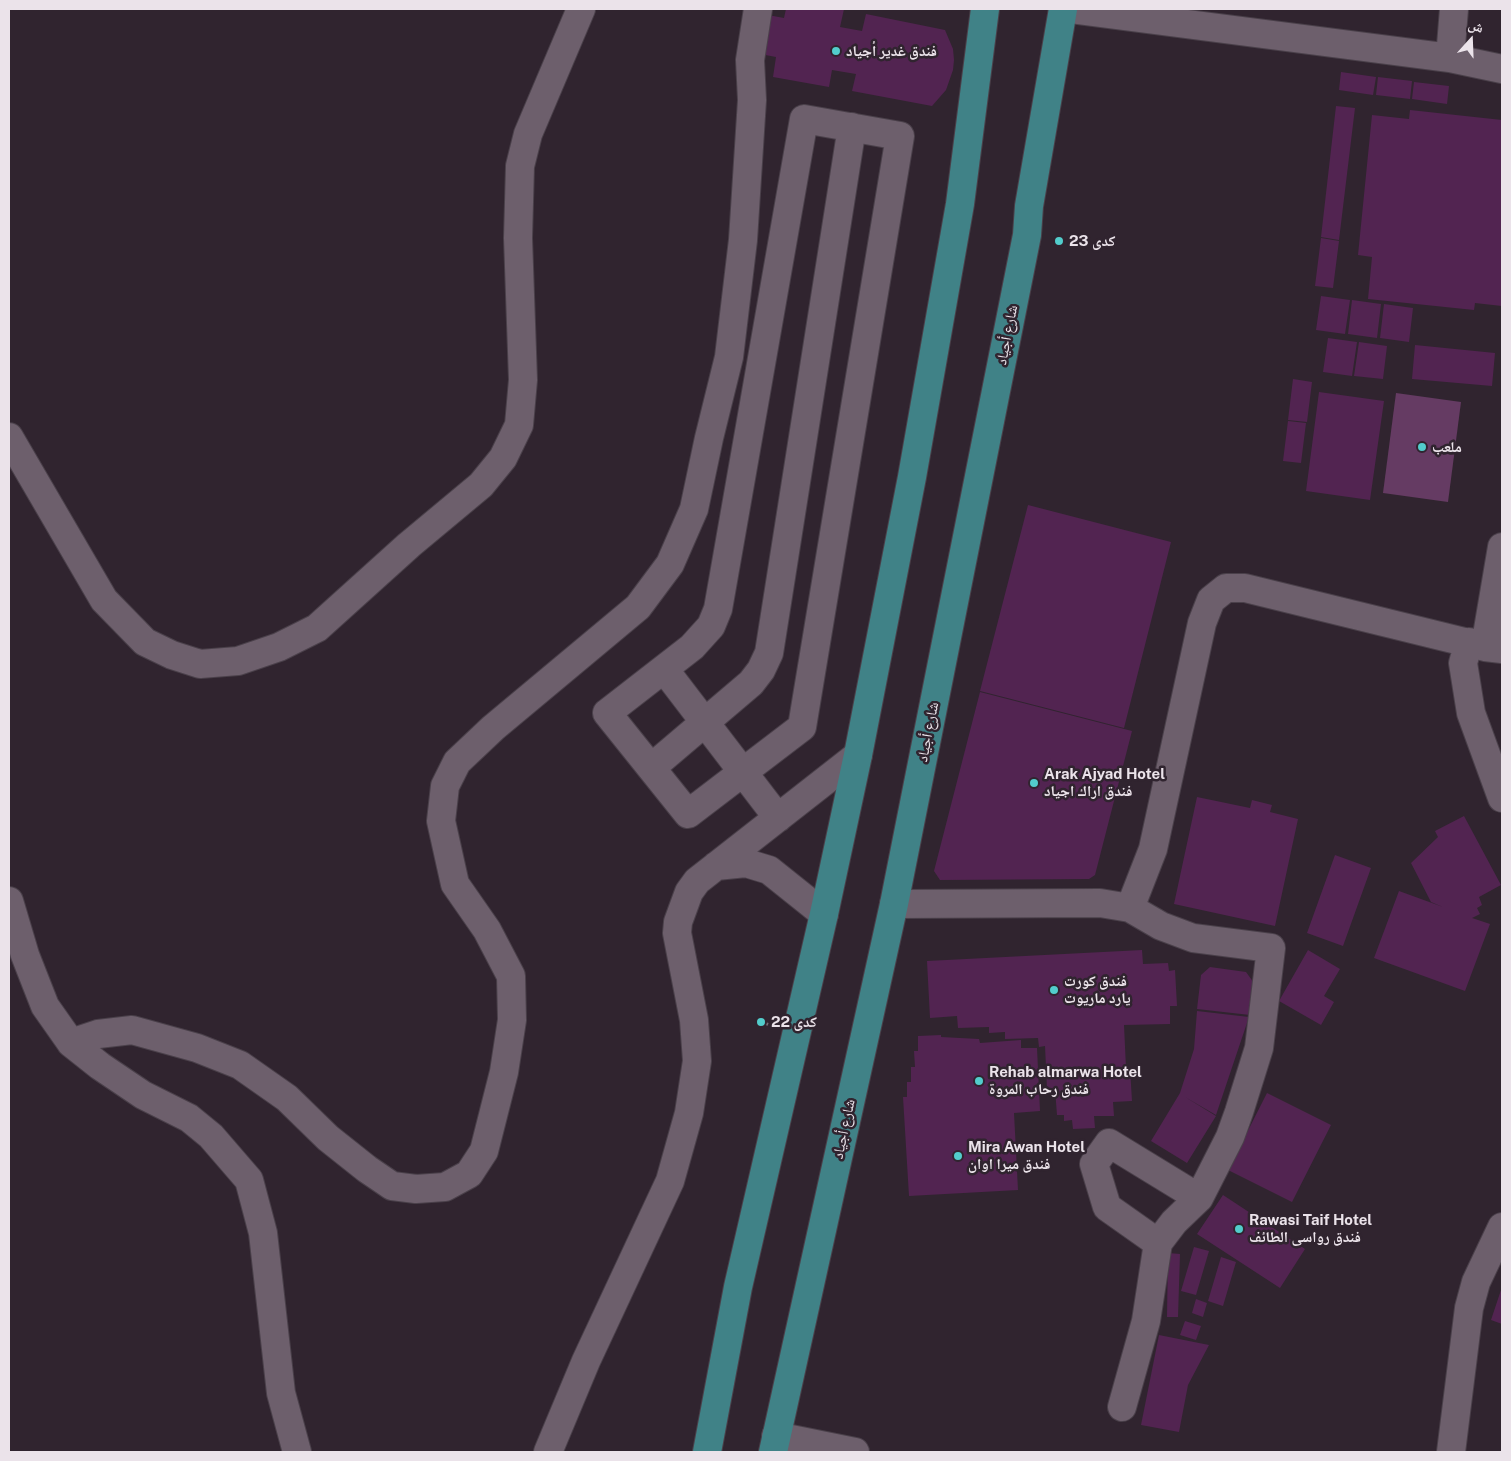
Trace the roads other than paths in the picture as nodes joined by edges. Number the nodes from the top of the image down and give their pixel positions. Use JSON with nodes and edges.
{"nodes":[{"id":1,"x":581,"y":9,"type":"edge"},
{"id":2,"x":758,"y":9,"type":"edge"},
{"id":3,"x":986,"y":9,"type":"edge"},
{"id":4,"x":1063,"y":9,"type":"edge"},
{"id":5,"x":1071,"y":9,"type":"edge"},
{"id":6,"x":1454,"y":9,"type":"edge"},
{"id":7,"x":1450,"y":58,"type":"junction"},
{"id":8,"x":1502,"y":68,"type":"edge"},
{"id":9,"x":852,"y":127,"type":"junction"},
{"id":10,"x":9,"y":437,"type":"edge"},
{"id":11,"x":1502,"y":547,"type":"edge"},
{"id":12,"x":1486,"y":646,"type":"edge"},
{"id":13,"x":664,"y":669,"type":"junction"},
{"id":14,"x":705,"y":722,"type":"junction"},
{"id":15,"x":858,"y":755,"type":"junction"},
{"id":16,"x":651,"y":768,"type":"junction"},
{"id":17,"x":743,"y":772,"type":"junction"},
{"id":18,"x":1502,"y":798,"type":"edge"},
{"id":19,"x":778,"y":818,"type":"junction"},
{"id":20,"x":716,"y":866,"type":"junction"},
{"id":21,"x":9,"y":900,"type":"edge"},
{"id":22,"x":894,"y":904,"type":"junction"},
{"id":23,"x":1130,"y":908,"type":"junction"},
{"id":24,"x":824,"y":914,"type":"junction"},
{"id":25,"x":71,"y":1043,"type":"junction"},
{"id":26,"x":1199,"y":1198,"type":"junction"},
{"id":27,"x":1502,"y":1227,"type":"edge"},
{"id":28,"x":1158,"y":1242,"type":"junction"},
{"id":29,"x":1122,"y":1407,"type":"dead end"},
{"id":30,"x":775,"y":1444,"type":"edge"},
{"id":31,"x":297,"y":1452,"type":"edge"},
{"id":32,"x":548,"y":1452,"type":"edge"},
{"id":33,"x":707,"y":1452,"type":"edge"},
{"id":34,"x":855,"y":1452,"type":"edge"},
{"id":35,"x":1451,"y":1452,"type":"edge"}],
"edges":[{"from":1,"to":10,"type":"street"},
{"from":2,"to":25,"type":"street"},
{"from":3,"to":15,"type":"main road"},
{"from":4,"to":22,"type":"main road","name":"شارع أجياد"},
{"from":5,"to":7,"type":"street"},
{"from":6,"to":7,"type":"street"},
{"from":7,"to":8,"type":"street"},
{"from":9,"to":13,"type":"street"},
{"from":9,"to":14,"type":"street"},
{"from":9,"to":17,"type":"street"},
{"from":11,"to":12,"type":"street"},
{"from":12,"to":18,"type":"street"},
{"from":12,"to":23,"type":"street"},
{"from":13,"to":14,"type":"street"},
{"from":13,"to":16,"type":"street"},
{"from":14,"to":16,"type":"street"},
{"from":14,"to":17,"type":"street"},
{"from":15,"to":19,"type":"street"},
{"from":15,"to":24,"type":"main road"},
{"from":16,"to":17,"type":"street"},
{"from":17,"to":19,"type":"street"},
{"from":19,"to":20,"type":"street"},
{"from":20,"to":24,"type":"street"},
{"from":20,"to":32,"type":"street"},
{"from":21,"to":25,"type":"street"},
{"from":22,"to":23,"type":"street"},
{"from":22,"to":30,"type":"main road","name":"شارع أجياد"},
{"from":23,"to":26,"type":"street"},
{"from":24,"to":33,"type":"main road"},
{"from":25,"to":31,"type":"street"},
{"from":26,"to":28,"type":"street"},
{"from":26,"to":28,"type":"street"},
{"from":27,"to":35,"type":"street"},
{"from":28,"to":29,"type":"street"},
{"from":30,"to":34,"type":"street"}]}
